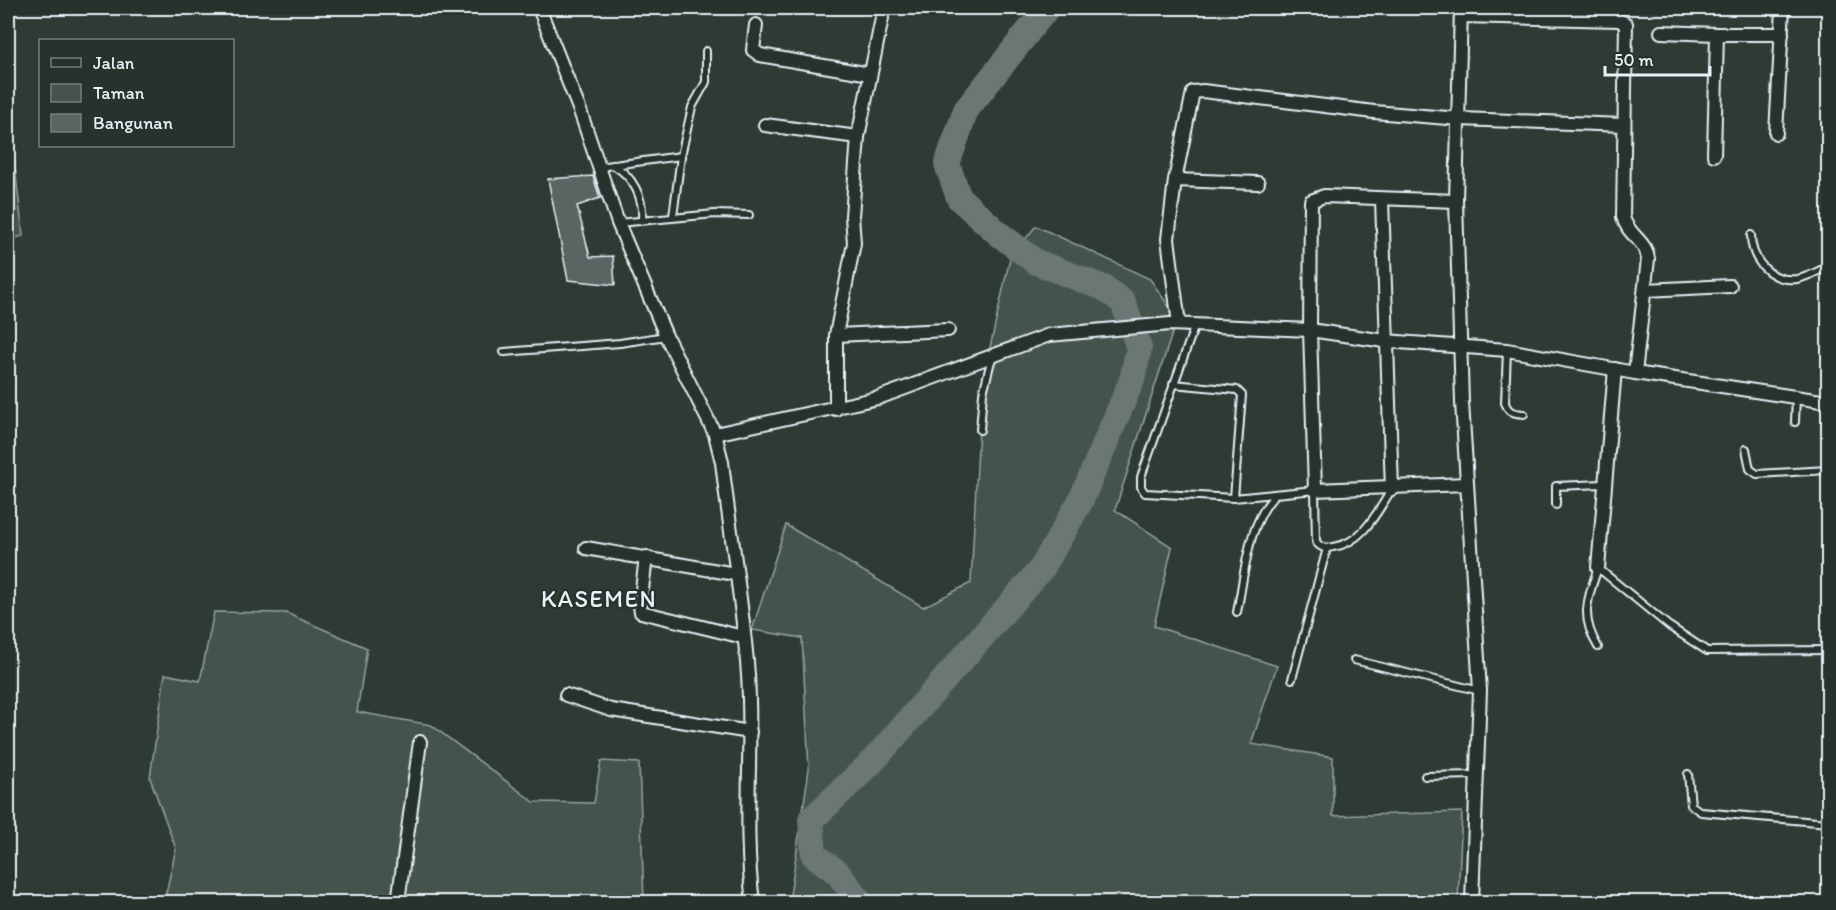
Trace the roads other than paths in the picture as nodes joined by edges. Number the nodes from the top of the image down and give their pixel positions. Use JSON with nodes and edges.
{"nodes":[{"id":1,"x":539,"y":8,"type":"edge"},
{"id":2,"x":1783,"y":8,"type":"edge"},
{"id":3,"x":1461,"y":12,"type":"edge"},
{"id":4,"x":882,"y":18,"type":"dead end"},
{"id":5,"x":756,"y":24,"type":"dead end"},
{"id":6,"x":1661,"y":32,"type":"dead end"},
{"id":7,"x":1717,"y":33,"type":"junction"},
{"id":8,"x":1782,"y":34,"type":"junction"},
{"id":9,"x":706,"y":51,"type":"dead end"},
{"id":10,"x":870,"y":74,"type":"junction"},
{"id":11,"x":1460,"y":119,"type":"junction"},
{"id":12,"x":765,"y":125,"type":"dead end"},
{"id":13,"x":1624,"y":125,"type":"junction"},
{"id":14,"x":1776,"y":133,"type":"dead end"},
{"id":15,"x":858,"y":137,"type":"junction"},
{"id":16,"x":1714,"y":155,"type":"dead end"},
{"id":17,"x":681,"y":156,"type":"junction"},
{"id":18,"x":613,"y":165,"type":"junction"},
{"id":19,"x":598,"y":167,"type":"junction"},
{"id":20,"x":1174,"y":180,"type":"junction"},
{"id":21,"x":1258,"y":183,"type":"dead end"},
{"id":22,"x":1382,"y":200,"type":"junction"},
{"id":23,"x":1456,"y":201,"type":"junction"},
{"id":24,"x":749,"y":215,"type":"dead end"},
{"id":25,"x":673,"y":216,"type":"junction"},
{"id":26,"x":642,"y":220,"type":"junction"},
{"id":27,"x":618,"y":223,"type":"junction"},
{"id":28,"x":1751,"y":235,"type":"dead end"},
{"id":29,"x":1828,"y":266,"type":"edge"},
{"id":30,"x":1730,"y":286,"type":"dead end"},
{"id":31,"x":1645,"y":290,"type":"junction"},
{"id":32,"x":1175,"y":324,"type":"junction"},
{"id":33,"x":1195,"y":324,"type":"junction"},
{"id":34,"x":948,"y":330,"type":"dead end"},
{"id":35,"x":1310,"y":330,"type":"junction"},
{"id":36,"x":836,"y":335,"type":"junction"},
{"id":37,"x":666,"y":336,"type":"junction"},
{"id":38,"x":1385,"y":341,"type":"junction"},
{"id":39,"x":1461,"y":346,"type":"junction"},
{"id":40,"x":1507,"y":350,"type":"junction"},
{"id":41,"x":504,"y":352,"type":"dead end"},
{"id":42,"x":992,"y":355,"type":"junction"},
{"id":43,"x":1615,"y":369,"type":"junction"},
{"id":44,"x":1635,"y":373,"type":"junction"},
{"id":45,"x":1173,"y":384,"type":"junction"},
{"id":46,"x":1796,"y":397,"type":"junction"},
{"id":47,"x":1828,"y":402,"type":"edge"},
{"id":48,"x":836,"y":409,"type":"junction"},
{"id":49,"x":1524,"y":414,"type":"dead end"},
{"id":50,"x":1795,"y":422,"type":"dead end"},
{"id":51,"x":980,"y":430,"type":"dead end"},
{"id":52,"x":715,"y":434,"type":"junction"},
{"id":53,"x":1746,"y":449,"type":"dead end"},
{"id":54,"x":1828,"y":470,"type":"edge"},
{"id":55,"x":1467,"y":484,"type":"junction"},
{"id":56,"x":1604,"y":484,"type":"junction"},
{"id":57,"x":1392,"y":489,"type":"junction"},
{"id":58,"x":1315,"y":490,"type":"junction"},
{"id":59,"x":1276,"y":494,"type":"junction"},
{"id":60,"x":1234,"y":498,"type":"junction"},
{"id":61,"x":1556,"y":505,"type":"dead end"},
{"id":62,"x":1828,"y":528,"type":"edge"},
{"id":63,"x":586,"y":548,"type":"dead end"},
{"id":64,"x":1327,"y":548,"type":"junction"},
{"id":65,"x":646,"y":557,"type":"junction"},
{"id":66,"x":1828,"y":558,"type":"edge"},
{"id":67,"x":1599,"y":568,"type":"junction"},
{"id":68,"x":735,"y":574,"type":"junction"},
{"id":69,"x":1237,"y":612,"type":"dead end"},
{"id":70,"x":744,"y":637,"type":"junction"},
{"id":71,"x":1598,"y":647,"type":"dead end"},
{"id":72,"x":1828,"y":650,"type":"edge"},
{"id":73,"x":1354,"y":660,"type":"dead end"},
{"id":74,"x":1292,"y":679,"type":"dead end"},
{"id":75,"x":1480,"y":691,"type":"junction"},
{"id":76,"x":566,"y":695,"type":"dead end"},
{"id":77,"x":750,"y":732,"type":"junction"},
{"id":78,"x":420,"y":742,"type":"dead end"},
{"id":79,"x":1688,"y":774,"type":"dead end"},
{"id":80,"x":1478,"y":775,"type":"junction"},
{"id":81,"x":1425,"y":776,"type":"dead end"},
{"id":82,"x":1828,"y":823,"type":"edge"},
{"id":83,"x":398,"y":903,"type":"edge"},
{"id":84,"x":753,"y":903,"type":"edge"},
{"id":85,"x":1472,"y":903,"type":"edge"}],
"edges":[{"from":1,"to":19,"type":"street"},
{"from":2,"to":8,"type":"street"},
{"from":3,"to":11,"type":"street"},
{"from":3,"to":13,"type":"street"},
{"from":4,"to":10,"type":"street"},
{"from":5,"to":10,"type":"street"},
{"from":6,"to":7,"type":"street"},
{"from":7,"to":8,"type":"street"},
{"from":7,"to":16,"type":"street"},
{"from":8,"to":14,"type":"street"},
{"from":9,"to":17,"type":"lane"},
{"from":10,"to":15,"type":"street"},
{"from":11,"to":13,"type":"street"},
{"from":11,"to":20,"type":"street"},
{"from":11,"to":23,"type":"street"},
{"from":12,"to":15,"type":"street"},
{"from":13,"to":31,"type":"street"},
{"from":15,"to":36,"type":"street"},
{"from":17,"to":18,"type":"lane"},
{"from":17,"to":25,"type":"lane"},
{"from":18,"to":19,"type":"lane"},
{"from":18,"to":26,"type":"lane"},
{"from":19,"to":27,"type":"street"},
{"from":20,"to":21,"type":"street"},
{"from":20,"to":32,"type":"street"},
{"from":22,"to":23,"type":"street"},
{"from":22,"to":35,"type":"street"},
{"from":22,"to":38,"type":"street"},
{"from":23,"to":39,"type":"street"},
{"from":24,"to":25,"type":"lane"},
{"from":25,"to":26,"type":"lane"},
{"from":26,"to":27,"type":"lane"},
{"from":27,"to":37,"type":"street"},
{"from":28,"to":29,"type":"lane"},
{"from":30,"to":31,"type":"street"},
{"from":31,"to":44,"type":"street"},
{"from":32,"to":33,"type":"street"},
{"from":32,"to":42,"type":"street"},
{"from":33,"to":35,"type":"street"},
{"from":33,"to":45,"type":"lane"},
{"from":34,"to":36,"type":"street"},
{"from":35,"to":38,"type":"street"},
{"from":35,"to":58,"type":"street"},
{"from":36,"to":48,"type":"street"},
{"from":37,"to":41,"type":"lane"},
{"from":37,"to":52,"type":"street"},
{"from":38,"to":39,"type":"street"},
{"from":38,"to":57,"type":"street"},
{"from":39,"to":40,"type":"street"},
{"from":39,"to":55,"type":"street"},
{"from":40,"to":43,"type":"street"},
{"from":40,"to":49,"type":"lane"},
{"from":42,"to":48,"type":"street"},
{"from":42,"to":51,"type":"lane"},
{"from":43,"to":44,"type":"street"},
{"from":43,"to":56,"type":"street"},
{"from":44,"to":46,"type":"street"},
{"from":45,"to":60,"type":"lane"},
{"from":45,"to":60,"type":"lane"},
{"from":46,"to":47,"type":"street"},
{"from":46,"to":50,"type":"lane"},
{"from":48,"to":52,"type":"street"},
{"from":52,"to":68,"type":"street"},
{"from":53,"to":54,"type":"lane"},
{"from":55,"to":57,"type":"street"},
{"from":55,"to":75,"type":"street"},
{"from":56,"to":61,"type":"lane"},
{"from":56,"to":67,"type":"street"},
{"from":57,"to":58,"type":"street"},
{"from":57,"to":64,"type":"lane"},
{"from":58,"to":59,"type":"lane"},
{"from":58,"to":64,"type":"lane"},
{"from":59,"to":60,"type":"lane"},
{"from":59,"to":69,"type":"lane"},
{"from":62,"to":66,"type":"lane"},
{"from":63,"to":65,"type":"street"},
{"from":64,"to":74,"type":"lane"},
{"from":65,"to":68,"type":"street"},
{"from":65,"to":70,"type":"street"},
{"from":67,"to":71,"type":"lane"},
{"from":67,"to":72,"type":"lane"},
{"from":68,"to":70,"type":"street"},
{"from":70,"to":77,"type":"street"},
{"from":73,"to":75,"type":"lane"},
{"from":75,"to":80,"type":"street"},
{"from":76,"to":77,"type":"street"},
{"from":77,"to":84,"type":"street"},
{"from":78,"to":83,"type":"street"},
{"from":79,"to":82,"type":"lane"},
{"from":80,"to":81,"type":"lane"},
{"from":80,"to":85,"type":"street"}]}
